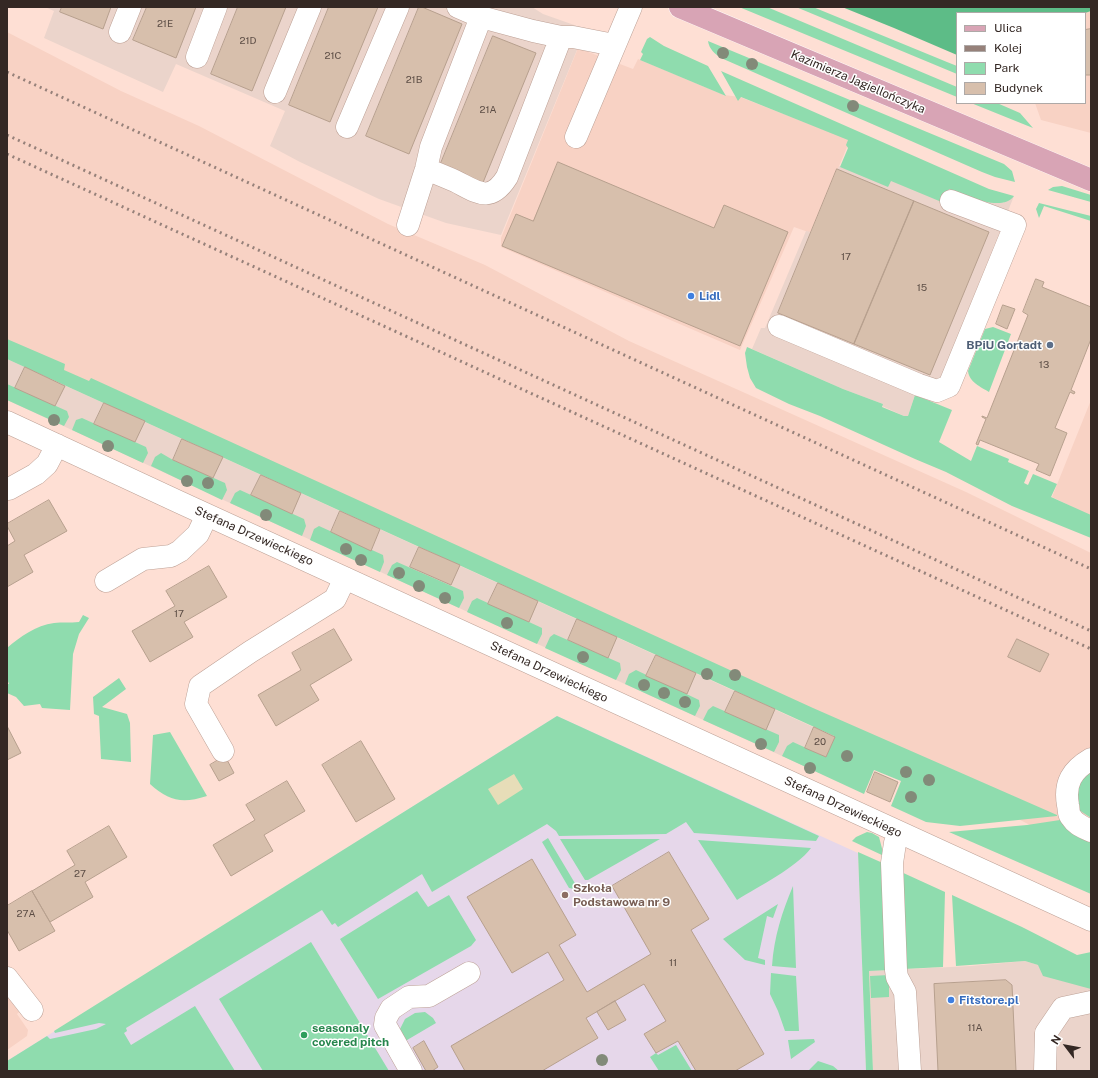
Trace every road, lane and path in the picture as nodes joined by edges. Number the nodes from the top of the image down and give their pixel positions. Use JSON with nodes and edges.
{"nodes":[{"id":1,"x":130,"y":7,"type":"edge"},
{"id":2,"x":216,"y":7,"type":"edge"},
{"id":3,"x":310,"y":7,"type":"edge"},
{"id":4,"x":398,"y":7,"type":"edge"},
{"id":5,"x":458,"y":7,"type":"edge"},
{"id":6,"x":630,"y":7,"type":"edge"},
{"id":7,"x":680,"y":7,"type":"edge"},
{"id":8,"x":481,"y":17,"type":"junction"},
{"id":9,"x":120,"y":32,"type":"dead end"},
{"id":10,"x":561,"y":37,"type":"junction"},
{"id":11,"x":614,"y":45,"type":"junction"},
{"id":12,"x":197,"y":57,"type":"dead end"},
{"id":13,"x":275,"y":92,"type":"dead end"},
{"id":14,"x":347,"y":127,"type":"dead end"},
{"id":15,"x":576,"y":137,"type":"dead end"},
{"id":16,"x":1036,"y":156,"type":"junction"},
{"id":17,"x":1091,"y":164,"type":"edge"},
{"id":18,"x":426,"y":169,"type":"junction"},
{"id":19,"x":1091,"y":180,"type":"edge"},
{"id":20,"x":951,"y":201,"type":"dead end"},
{"id":21,"x":408,"y":225,"type":"dead end"},
{"id":22,"x":779,"y":326,"type":"dead end"},
{"id":23,"x":7,"y":422,"type":"edge"},
{"id":24,"x":57,"y":445,"type":"junction"},
{"id":25,"x":7,"y":489,"type":"edge"},
{"id":26,"x":207,"y":515,"type":"junction"},
{"id":27,"x":345,"y":578,"type":"junction"},
{"id":28,"x":106,"y":581,"type":"dead end"},
{"id":29,"x":222,"y":752,"type":"dead end"},
{"id":30,"x":1091,"y":759,"type":"edge"},
{"id":31,"x":1091,"y":831,"type":"edge"},
{"id":32,"x":899,"y":832,"type":"junction"},
{"id":33,"x":1091,"y":920,"type":"edge"},
{"id":34,"x":469,"y":973,"type":"dead end"},
{"id":35,"x":7,"y":978,"type":"edge"},
{"id":36,"x":1091,"y":1002,"type":"edge"},
{"id":37,"x":32,"y":1010,"type":"dead end"},
{"id":38,"x":411,"y":1071,"type":"edge"},
{"id":39,"x":910,"y":1071,"type":"edge"},
{"id":40,"x":1046,"y":1071,"type":"edge"}],
"edges":[{"from":1,"to":9,"type":"street"},
{"from":2,"to":12,"type":"street"},
{"from":3,"to":13,"type":"street"},
{"from":4,"to":14,"type":"street"},
{"from":5,"to":8,"type":"street"},
{"from":6,"to":11,"type":"street"},
{"from":7,"to":16,"type":"main road","name":"Kazimierza Jagiellończyka"},
{"from":8,"to":10,"type":"street"},
{"from":8,"to":18,"type":"street"},
{"from":10,"to":11,"type":"street"},
{"from":10,"to":18,"type":"street"},
{"from":11,"to":15,"type":"street"},
{"from":16,"to":17,"type":"main road","name":"Kazimierza Jagiellończyka"},
{"from":16,"to":19,"type":"main road","name":"Kazimierza Jagiellończyka"},
{"from":18,"to":21,"type":"street"},
{"from":20,"to":22,"type":"street"},
{"from":23,"to":24,"type":"street","name":"Stefana Drzewieckiego"},
{"from":24,"to":25,"type":"street"},
{"from":24,"to":26,"type":"street","name":"Stefana Drzewieckiego"},
{"from":26,"to":27,"type":"street","name":"Stefana Drzewieckiego"},
{"from":26,"to":28,"type":"street"},
{"from":27,"to":29,"type":"street"},
{"from":27,"to":32,"type":"street","name":"Stefana Drzewieckiego"},
{"from":30,"to":31,"type":"street"},
{"from":32,"to":33,"type":"street","name":"Stefana Drzewieckiego"},
{"from":32,"to":39,"type":"street"},
{"from":34,"to":38,"type":"street"},
{"from":35,"to":37,"type":"street"},
{"from":36,"to":40,"type":"street"}]}
